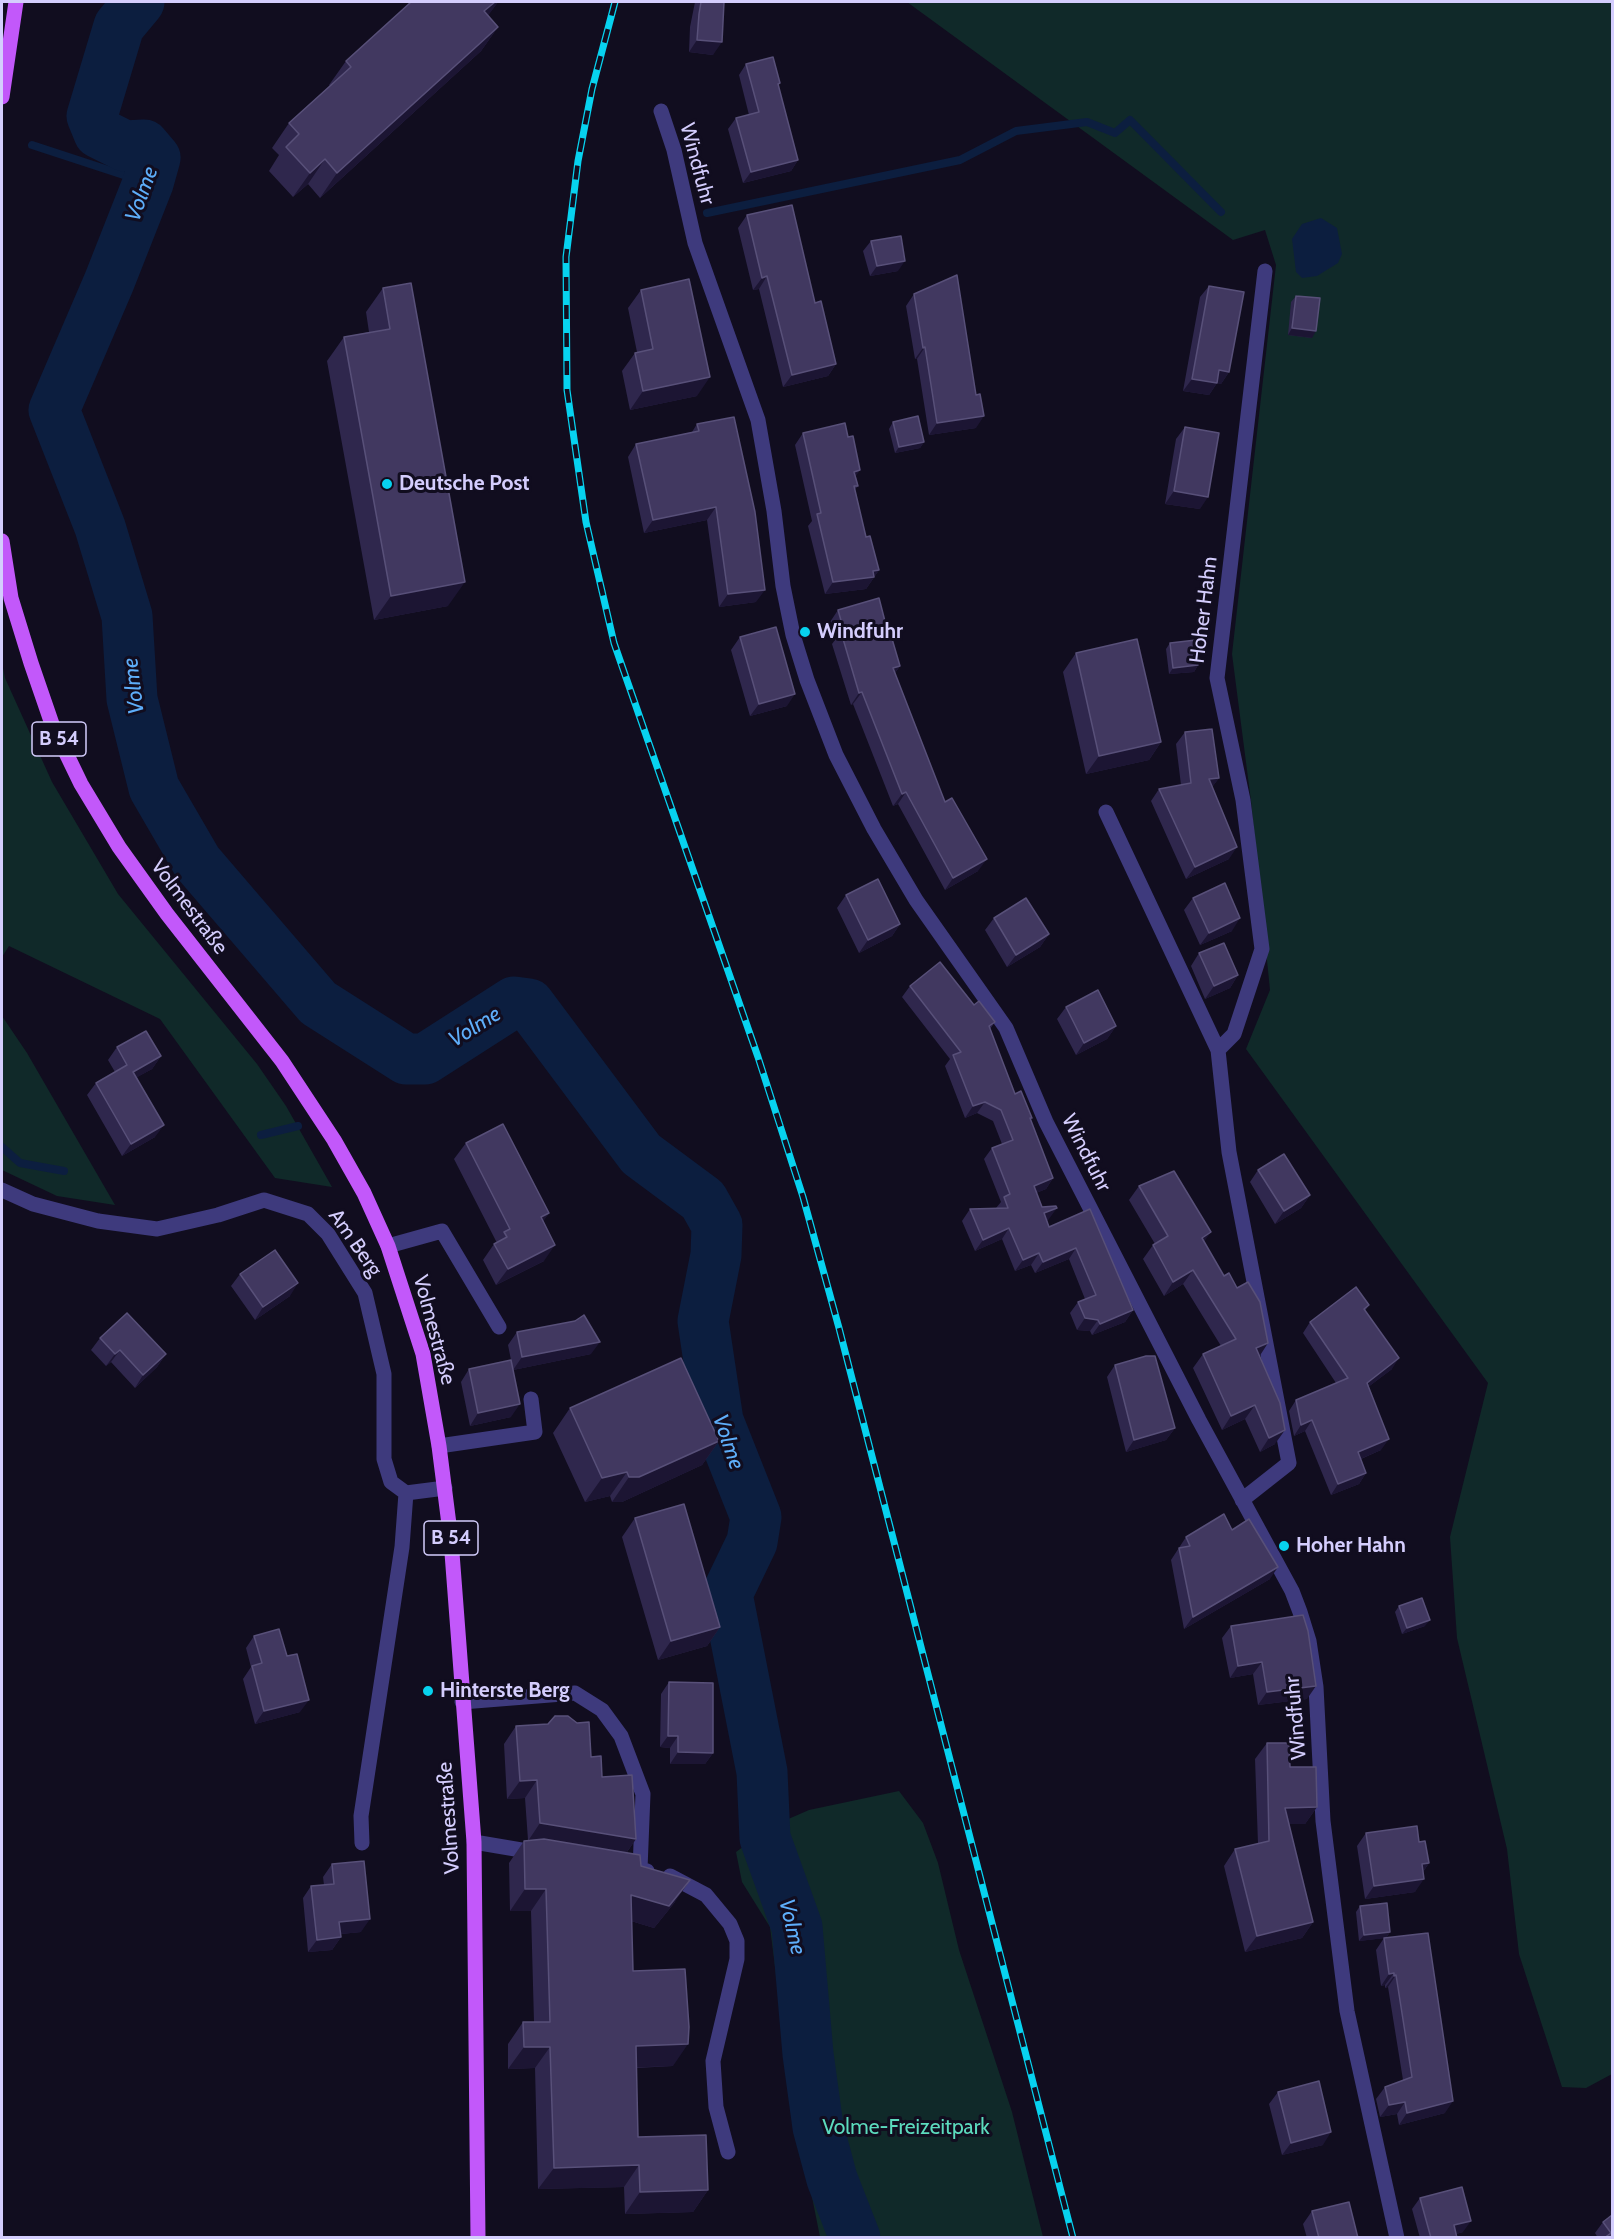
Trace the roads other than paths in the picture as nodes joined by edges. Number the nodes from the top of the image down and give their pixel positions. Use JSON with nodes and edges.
{"nodes":[{"id":1,"x":16,"y":2,"type":"edge"},
{"id":2,"x":2,"y":97,"type":"edge"},
{"id":3,"x":661,"y":111,"type":"dead end"},
{"id":4,"x":1265,"y":271,"type":"dead end"},
{"id":5,"x":2,"y":541,"type":"edge"},
{"id":6,"x":6,"y":594,"type":"edge"},
{"id":7,"x":1106,"y":812,"type":"dead end"},
{"id":8,"x":1218,"y":1050,"type":"junction"},
{"id":9,"x":2,"y":1190,"type":"edge"},
{"id":10,"x":388,"y":1246,"type":"junction"},
{"id":11,"x":499,"y":1327,"type":"dead end"},
{"id":12,"x":531,"y":1399,"type":"dead end"},
{"id":13,"x":439,"y":1446,"type":"junction"},
{"id":14,"x":445,"y":1488,"type":"junction"},
{"id":15,"x":406,"y":1493,"type":"junction"},
{"id":16,"x":1242,"y":1500,"type":"junction"},
{"id":17,"x":462,"y":1702,"type":"junction"},
{"id":18,"x":474,"y":1842,"type":"junction"},
{"id":19,"x":362,"y":1843,"type":"dead end"},
{"id":20,"x":551,"y":1855,"type":"edge"},
{"id":21,"x":728,"y":2152,"type":"dead end"},
{"id":22,"x":478,"y":2238,"type":"edge"},
{"id":23,"x":1397,"y":2238,"type":"edge"}],
"edges":[{"from":1,"to":2,"type":"main road"},
{"from":3,"to":16,"type":"street","name":"Windfuhr"},
{"from":4,"to":8,"type":"street","name":"Hoher Hahn"},
{"from":5,"to":6,"type":"main road","name":"Volmestraße","number":"B 54"},
{"from":6,"to":10,"type":"main road","name":"Volmestraße","number":"B 54"},
{"from":7,"to":8,"type":"street"},
{"from":8,"to":16,"type":"street"},
{"from":9,"to":15,"type":"street","name":"Am Berg"},
{"from":10,"to":11,"type":"street"},
{"from":10,"to":13,"type":"main road","name":"Volmestraße","number":"B 54"},
{"from":12,"to":13,"type":"street"},
{"from":13,"to":14,"type":"main road","name":"Volmestraße","number":"B 54"},
{"from":14,"to":15,"type":"street"},
{"from":14,"to":17,"type":"main road","name":"Volmestraße","number":"B 54"},
{"from":15,"to":19,"type":"street"},
{"from":16,"to":23,"type":"street","name":"Windfuhr"},
{"from":17,"to":18,"type":"main road","name":"Volmestraße","number":"B 54"},
{"from":17,"to":21,"type":"street"},
{"from":18,"to":20,"type":"street"},
{"from":18,"to":22,"type":"main road","name":"Volmestraße","number":"B 54"}]}
